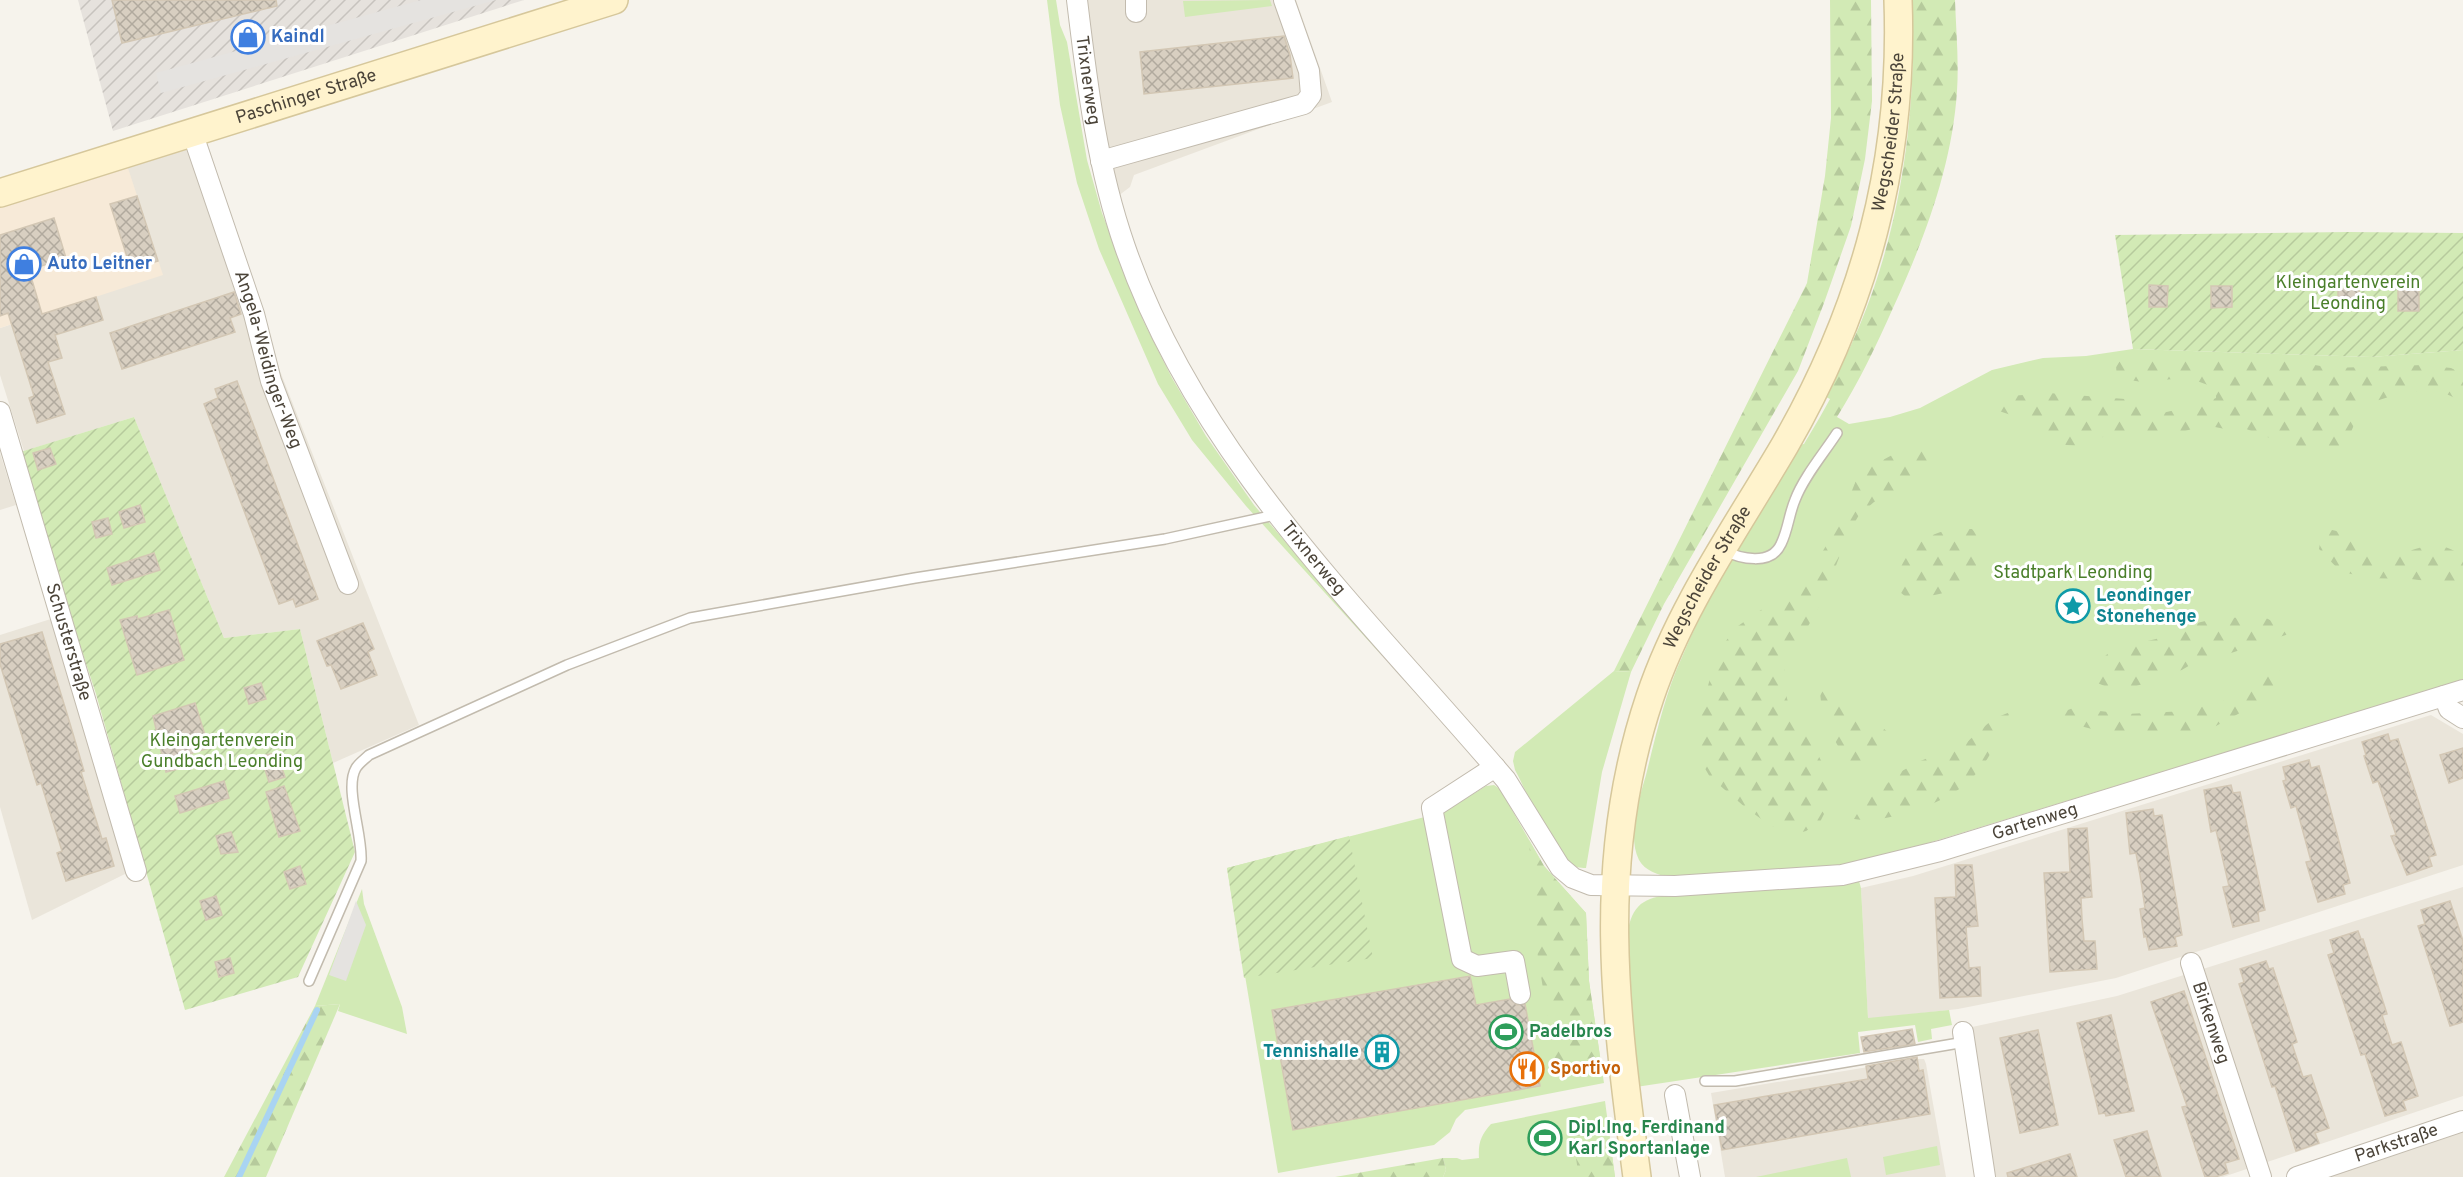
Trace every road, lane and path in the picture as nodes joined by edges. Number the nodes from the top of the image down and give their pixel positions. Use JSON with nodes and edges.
{"nodes":[{"id":1,"x":614,"y":0,"type":"edge"},
{"id":2,"x":1077,"y":0,"type":"edge"},
{"id":3,"x":1284,"y":0,"type":"edge"},
{"id":4,"x":1898,"y":0,"type":"edge"},
{"id":5,"x":192,"y":132,"type":"junction"},
{"id":6,"x":1101,"y":161,"type":"junction"},
{"id":7,"x":0,"y":193,"type":"edge"},
{"id":8,"x":0,"y":412,"type":"edge"},
{"id":9,"x":1837,"y":433,"type":"dead end"},
{"id":10,"x":1275,"y":515,"type":"junction"},
{"id":11,"x":1723,"y":550,"type":"junction"},
{"id":12,"x":348,"y":584,"type":"dead end"},
{"id":13,"x":2463,"y":690,"type":"edge"},
{"id":14,"x":2444,"y":696,"type":"junction"},
{"id":15,"x":2463,"y":718,"type":"edge"},
{"id":16,"x":1495,"y":767,"type":"junction"},
{"id":17,"x":136,"y":871,"type":"dead end"},
{"id":18,"x":1614,"y":887,"type":"junction"},
{"id":19,"x":2191,"y":963,"type":"dead end"},
{"id":20,"x":309,"y":981,"type":"dead end"},
{"id":21,"x":1520,"y":993,"type":"dead end"},
{"id":22,"x":1964,"y":1037,"type":"joint"},
{"id":23,"x":1705,"y":1081,"type":"dead end"},
{"id":24,"x":1675,"y":1095,"type":"dead end"},
{"id":25,"x":2463,"y":1121,"type":"edge"},
{"id":26,"x":2305,"y":1176,"type":"edge"},
{"id":27,"x":1637,"y":1177,"type":"edge"},
{"id":28,"x":1690,"y":1177,"type":"edge"},
{"id":29,"x":1985,"y":1177,"type":"edge"},
{"id":30,"x":2262,"y":1177,"type":"edge"}],
"edges":[{"from":1,"to":5,"type":"street","name":"Paschinger Straße"},
{"from":2,"to":6,"type":"street","name":"Trixnerweg"},
{"from":3,"to":6,"type":"street"},
{"from":4,"to":11,"type":"street","name":"Wegscheider Straße"},
{"from":5,"to":7,"type":"street","name":"Paschinger Straße"},
{"from":5,"to":12,"type":"street","name":"Angela-Weidinger-Weg"},
{"from":6,"to":10,"type":"street","name":"Trixnerweg"},
{"from":8,"to":17,"type":"street","name":"Schusterstraße"},
{"from":9,"to":11,"type":"lane"},
{"from":10,"to":16,"type":"street","name":"Trixnerweg"},
{"from":10,"to":20,"type":"lane"},
{"from":11,"to":18,"type":"street","name":"Wegscheider Straße"},
{"from":13,"to":14,"type":"street","name":"Gartenweg"},
{"from":14,"to":15,"type":"street"},
{"from":14,"to":18,"type":"street","name":"Gartenweg"},
{"from":16,"to":18,"type":"street","name":"Trixnerweg"},
{"from":16,"to":21,"type":"street"},
{"from":18,"to":27,"type":"street","name":"Wegscheider Straße"},
{"from":19,"to":30,"type":"street","name":"Birkenweg"},
{"from":22,"to":23,"type":"lane"},
{"from":22,"to":29,"type":"street"},
{"from":24,"to":28,"type":"street"},
{"from":25,"to":26,"type":"street","name":"Parkstraße"}]}
